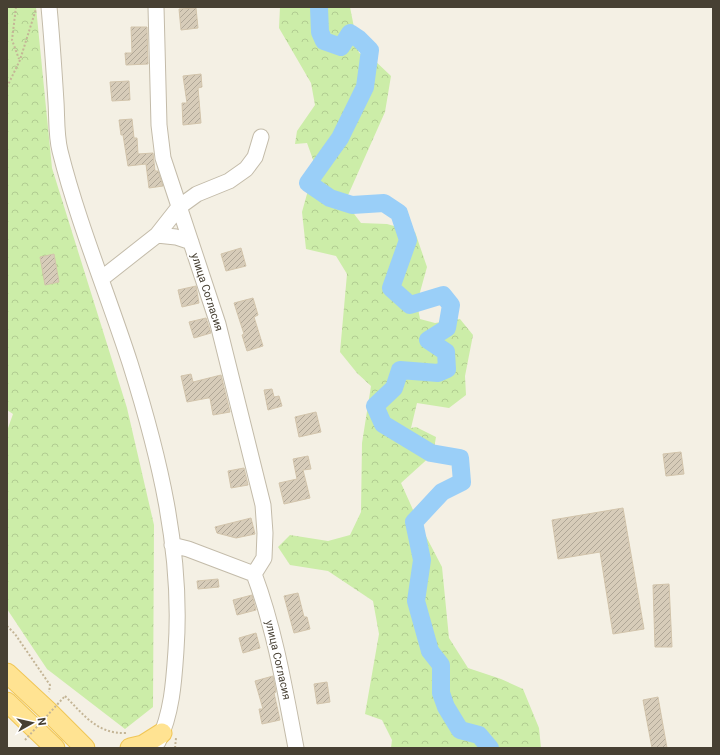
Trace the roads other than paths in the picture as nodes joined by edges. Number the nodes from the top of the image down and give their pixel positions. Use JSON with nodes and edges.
{"nodes":[{"id":1,"x":49,"y":7,"type":"edge"},
{"id":2,"x":156,"y":7,"type":"edge"},
{"id":3,"x":261,"y":137,"type":"dead end"},
{"id":4,"x":179,"y":206,"type":"junction"},
{"id":5,"x":157,"y":235,"type":"junction"},
{"id":6,"x":191,"y":242,"type":"junction"},
{"id":7,"x":101,"y":279,"type":"junction"},
{"id":8,"x":172,"y":545,"type":"junction"},
{"id":9,"x":254,"y":574,"type":"junction"},
{"id":10,"x":7,"y":673,"type":"edge"},
{"id":11,"x":7,"y":702,"type":"edge"},
{"id":12,"x":163,"y":742,"type":"edge"},
{"id":13,"x":81,"y":744,"type":"edge"},
{"id":14,"x":55,"y":748,"type":"edge"},
{"id":15,"x":99,"y":748,"type":"edge"},
{"id":16,"x":130,"y":748,"type":"edge"},
{"id":17,"x":296,"y":748,"type":"edge"}],
"edges":[{"from":1,"to":7,"type":"street"},
{"from":2,"to":4,"type":"street","name":"улица Согласия"},
{"from":3,"to":4,"type":"street"},
{"from":4,"to":5,"type":"street"},
{"from":4,"to":6,"type":"street","name":"улица Согласия"},
{"from":5,"to":6,"type":"street"},
{"from":5,"to":7,"type":"street"},
{"from":6,"to":9,"type":"street","name":"улица Согласия"},
{"from":7,"to":8,"type":"street"},
{"from":8,"to":9,"type":"street"},
{"from":8,"to":12,"type":"street"},
{"from":9,"to":17,"type":"street","name":"улица Согласия"},
{"from":10,"to":13,"type":"main road"},
{"from":11,"to":14,"type":"main road"},
{"from":12,"to":16,"type":"main road"},
{"from":13,"to":15,"type":"main road"}]}
